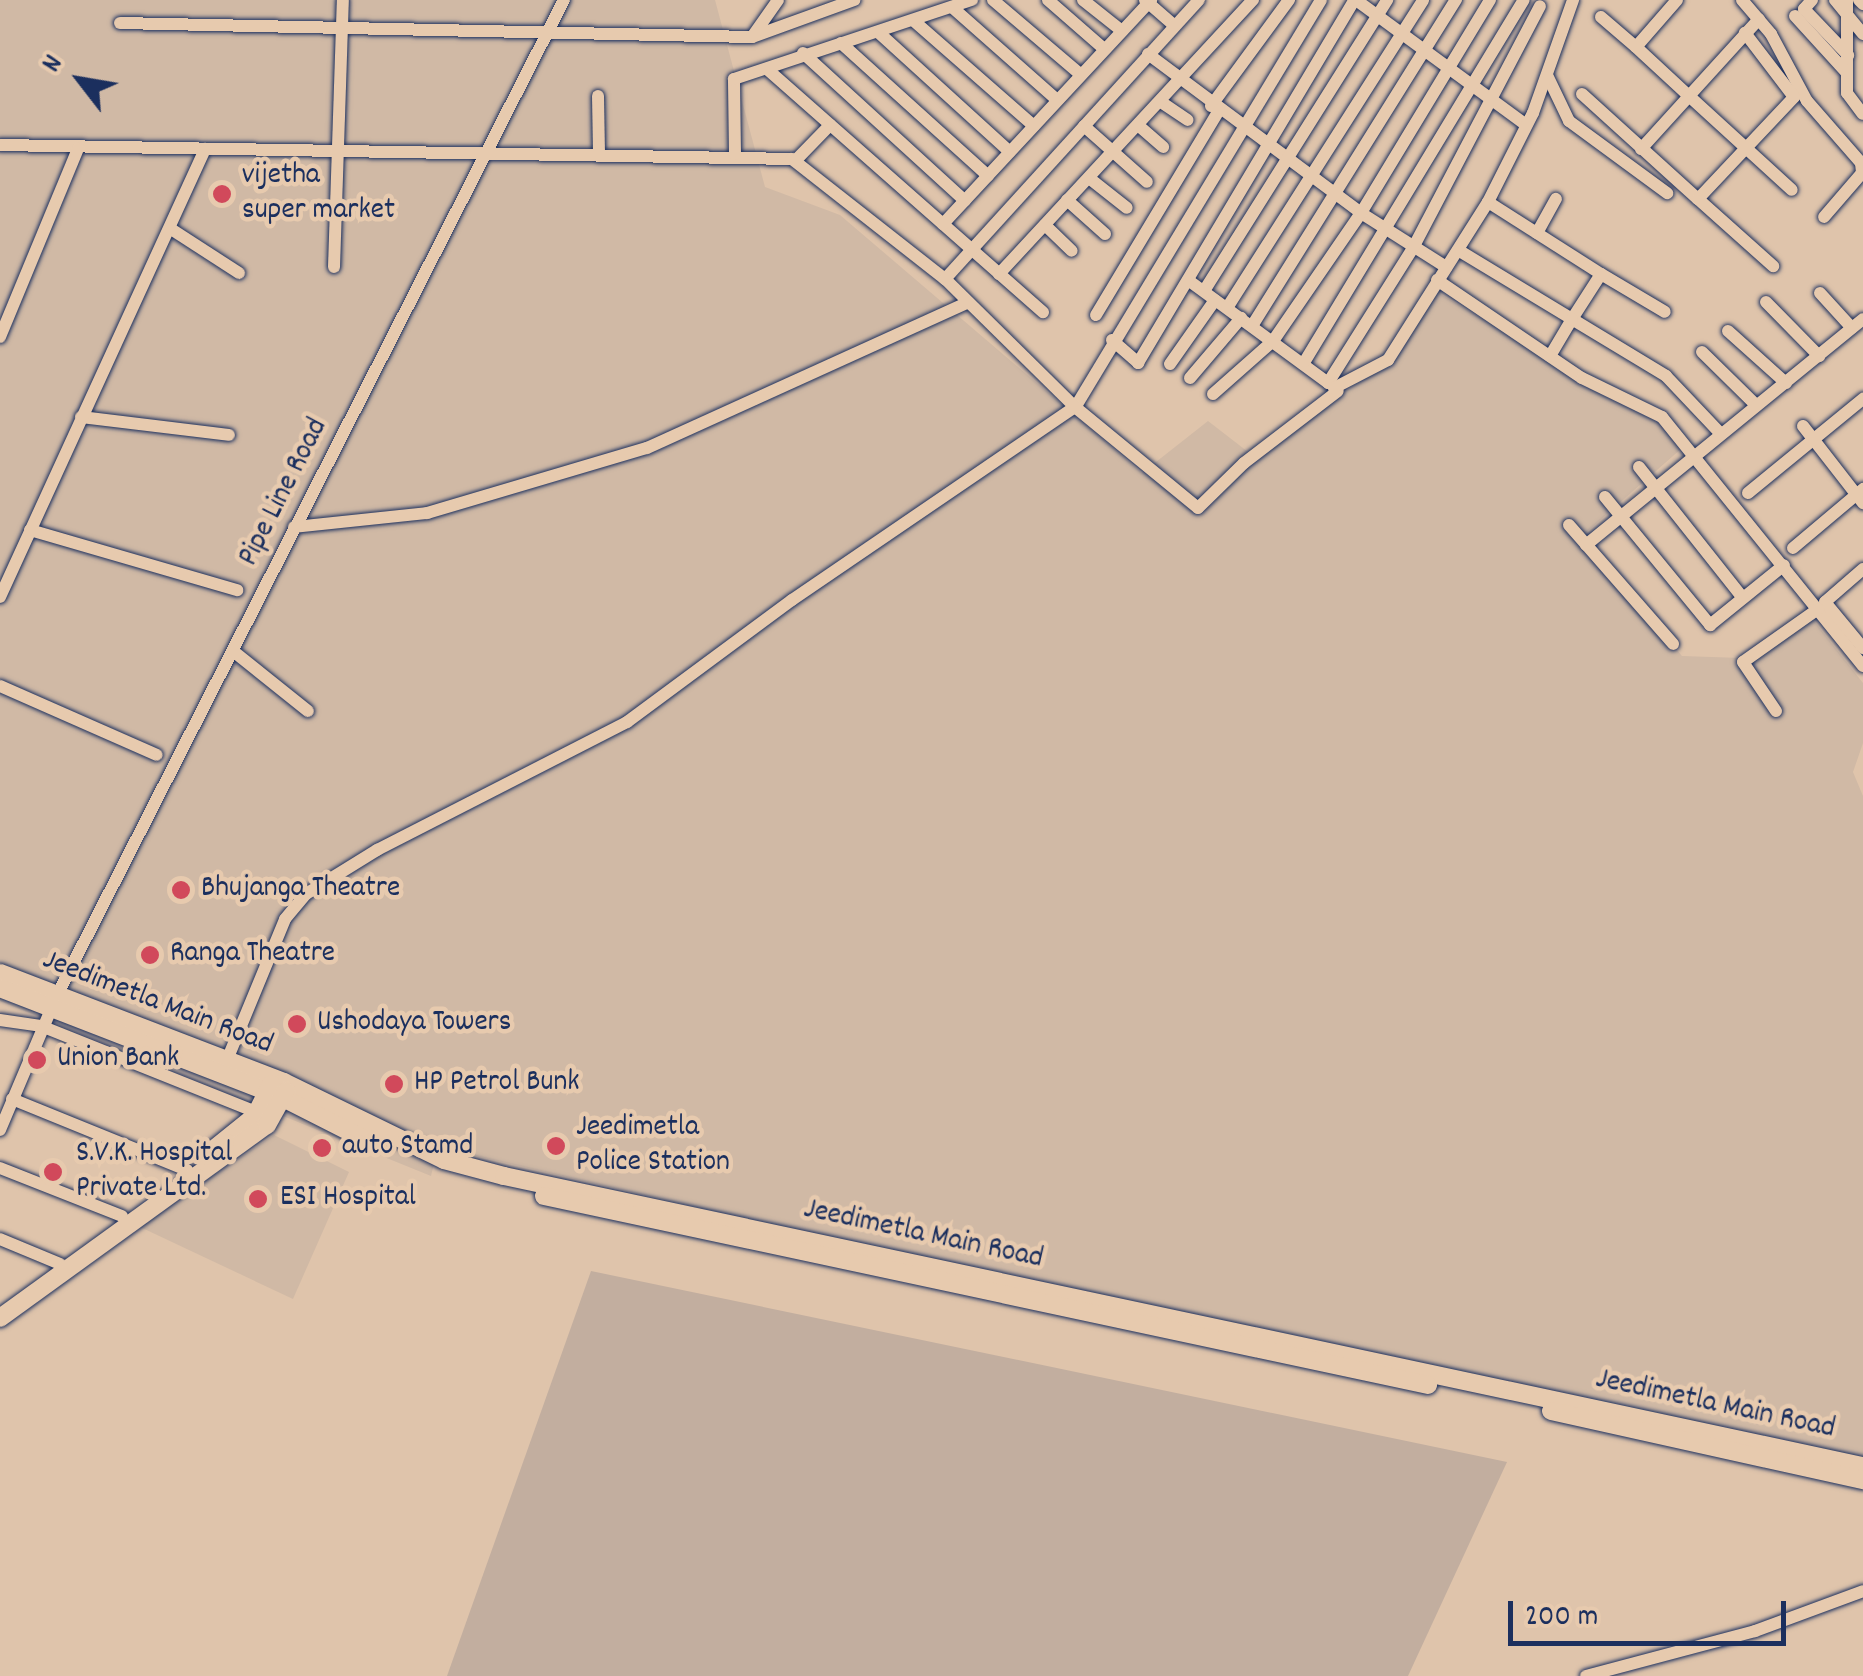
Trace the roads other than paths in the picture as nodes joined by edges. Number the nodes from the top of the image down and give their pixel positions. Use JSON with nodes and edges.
{"nodes":[{"id":1,"x":344,"y":0,"type":"edge"},
{"id":2,"x":564,"y":0,"type":"edge"},
{"id":3,"x":778,"y":0,"type":"edge"},
{"id":4,"x":854,"y":0,"type":"edge"},
{"id":5,"x":972,"y":0,"type":"edge"},
{"id":6,"x":993,"y":0,"type":"edge"},
{"id":7,"x":1048,"y":0,"type":"edge"},
{"id":8,"x":1084,"y":0,"type":"edge"},
{"id":9,"x":1199,"y":0,"type":"edge"},
{"id":10,"x":1253,"y":0,"type":"edge"},
{"id":11,"x":1289,"y":0,"type":"edge"},
{"id":12,"x":1322,"y":0,"type":"edge"},
{"id":13,"x":1355,"y":0,"type":"edge"},
{"id":14,"x":1387,"y":0,"type":"edge"},
{"id":15,"x":1423,"y":0,"type":"edge"},
{"id":16,"x":1456,"y":0,"type":"edge"},
{"id":17,"x":1490,"y":0,"type":"edge"},
{"id":18,"x":1524,"y":0,"type":"edge"},
{"id":19,"x":1570,"y":0,"type":"edge"},
{"id":20,"x":1677,"y":0,"type":"edge"},
{"id":21,"x":1742,"y":0,"type":"edge"},
{"id":22,"x":1812,"y":0,"type":"edge"},
{"id":23,"x":1835,"y":0,"type":"edge"},
{"id":24,"x":1148,"y":1,"type":"edge"},
{"id":25,"x":1540,"y":6,"type":"dead end"},
{"id":26,"x":1847,"y":6,"type":"edge"},
{"id":27,"x":952,"y":8,"type":"junction"},
{"id":28,"x":1376,"y":16,"type":"junction"},
{"id":29,"x":1601,"y":16,"type":"dead end"},
{"id":30,"x":1795,"y":16,"type":"dead end"},
{"id":31,"x":1759,"y":19,"type":"junction"},
{"id":32,"x":914,"y":21,"type":"junction"},
{"id":33,"x":120,"y":23,"type":"dead end"},
{"id":34,"x":343,"y":24,"type":"junction"},
{"id":35,"x":1174,"y":25,"type":"junction"},
{"id":36,"x":878,"y":32,"type":"junction"},
{"id":37,"x":1122,"y":32,"type":"junction"},
{"id":38,"x":1402,"y":32,"type":"junction"},
{"id":39,"x":546,"y":34,"type":"junction"},
{"id":40,"x":1746,"y":34,"type":"junction"},
{"id":41,"x":1863,"y":34,"type":"edge"},
{"id":42,"x":752,"y":37,"type":"junction"},
{"id":43,"x":841,"y":42,"type":"junction"},
{"id":44,"x":1103,"y":48,"type":"junction"},
{"id":45,"x":1636,"y":48,"type":"junction"},
{"id":46,"x":1425,"y":49,"type":"junction"},
{"id":47,"x":803,"y":53,"type":"junction"},
{"id":48,"x":1148,"y":54,"type":"junction"},
{"id":49,"x":1848,"y":55,"type":"junction"},
{"id":50,"x":767,"y":69,"type":"junction"},
{"id":51,"x":1449,"y":70,"type":"junction"},
{"id":52,"x":1847,"y":73,"type":"junction"},
{"id":53,"x":1080,"y":74,"type":"junction"},
{"id":54,"x":1547,"y":75,"type":"junction"},
{"id":55,"x":1180,"y":82,"type":"junction"},
{"id":56,"x":1469,"y":88,"type":"junction"},
{"id":57,"x":1582,"y":94,"type":"dead end"},
{"id":58,"x":598,"y":96,"type":"dead end"},
{"id":59,"x":1689,"y":96,"type":"junction"},
{"id":60,"x":1057,"y":100,"type":"junction"},
{"id":61,"x":1161,"y":102,"type":"junction"},
{"id":62,"x":1490,"y":103,"type":"junction"},
{"id":63,"x":1216,"y":108,"type":"junction"},
{"id":64,"x":1863,"y":114,"type":"edge"},
{"id":65,"x":1188,"y":120,"type":"dead end"},
{"id":66,"x":1526,"y":121,"type":"junction"},
{"id":67,"x":830,"y":125,"type":"junction"},
{"id":68,"x":1034,"y":126,"type":"junction"},
{"id":69,"x":1084,"y":126,"type":"junction"},
{"id":70,"x":1139,"y":126,"type":"junction"},
{"id":71,"x":1244,"y":127,"type":"junction"},
{"id":72,"x":1267,"y":144,"type":"junction"},
{"id":73,"x":0,"y":146,"type":"edge"},
{"id":74,"x":342,"y":146,"type":"junction"},
{"id":75,"x":1163,"y":147,"type":"dead end"},
{"id":76,"x":1748,"y":147,"type":"junction"},
{"id":77,"x":78,"y":149,"type":"junction"},
{"id":78,"x":205,"y":149,"type":"junction"},
{"id":79,"x":1640,"y":149,"type":"junction"},
{"id":80,"x":484,"y":152,"type":"junction"},
{"id":81,"x":599,"y":152,"type":"junction"},
{"id":82,"x":1010,"y":152,"type":"junction"},
{"id":83,"x":1114,"y":152,"type":"junction"},
{"id":84,"x":735,"y":154,"type":"junction"},
{"id":85,"x":796,"y":160,"type":"junction"},
{"id":86,"x":1290,"y":160,"type":"junction"},
{"id":87,"x":988,"y":176,"type":"junction"},
{"id":88,"x":1315,"y":176,"type":"junction"},
{"id":89,"x":1089,"y":178,"type":"junction"},
{"id":90,"x":1147,"y":182,"type":"dead end"},
{"id":91,"x":1792,"y":190,"type":"dead end"},
{"id":92,"x":1336,"y":191,"type":"junction"},
{"id":93,"x":1667,"y":193,"type":"dead end"},
{"id":94,"x":1556,"y":199,"type":"dead end"},
{"id":95,"x":1698,"y":199,"type":"junction"},
{"id":96,"x":1068,"y":200,"type":"junction"},
{"id":97,"x":965,"y":201,"type":"junction"},
{"id":98,"x":1488,"y":202,"type":"junction"},
{"id":99,"x":1127,"y":208,"type":"dead end"},
{"id":100,"x":1361,"y":213,"type":"junction"},
{"id":101,"x":1824,"y":217,"type":"dead end"},
{"id":102,"x":943,"y":224,"type":"junction"},
{"id":103,"x":1045,"y":225,"type":"junction"},
{"id":104,"x":171,"y":229,"type":"junction"},
{"id":105,"x":1384,"y":229,"type":"junction"},
{"id":106,"x":1537,"y":233,"type":"junction"},
{"id":107,"x":1105,"y":234,"type":"dead end"},
{"id":108,"x":1413,"y":248,"type":"junction"},
{"id":109,"x":1458,"y":250,"type":"junction"},
{"id":110,"x":973,"y":251,"type":"junction"},
{"id":111,"x":1072,"y":251,"type":"dead end"},
{"id":112,"x":1773,"y":266,"type":"dead end"},
{"id":113,"x":334,"y":267,"type":"dead end"},
{"id":114,"x":1446,"y":267,"type":"junction"},
{"id":115,"x":239,"y":272,"type":"dead end"},
{"id":116,"x":999,"y":274,"type":"junction"},
{"id":117,"x":1601,"y":274,"type":"junction"},
{"id":118,"x":945,"y":279,"type":"junction"},
{"id":119,"x":1188,"y":280,"type":"junction"},
{"id":120,"x":1437,"y":280,"type":"junction"},
{"id":121,"x":1820,"y":293,"type":"dead end"},
{"id":122,"x":1215,"y":300,"type":"junction"},
{"id":123,"x":1766,"y":302,"type":"dead end"},
{"id":124,"x":967,"y":303,"type":"junction"},
{"id":125,"x":1044,"y":312,"type":"dead end"},
{"id":126,"x":1665,"y":312,"type":"dead end"},
{"id":127,"x":1096,"y":315,"type":"dead end"},
{"id":128,"x":1572,"y":319,"type":"junction"},
{"id":129,"x":1246,"y":322,"type":"junction"},
{"id":130,"x":1858,"y":324,"type":"edge"},
{"id":131,"x":1728,"y":331,"type":"dead end"},
{"id":132,"x":0,"y":337,"type":"edge"},
{"id":133,"x":1112,"y":340,"type":"junction"},
{"id":134,"x":1273,"y":341,"type":"junction"},
{"id":135,"x":1702,"y":352,"type":"dead end"},
{"id":136,"x":1550,"y":356,"type":"junction"},
{"id":137,"x":1819,"y":356,"type":"junction"},
{"id":138,"x":1305,"y":361,"type":"junction"},
{"id":139,"x":1170,"y":364,"type":"dead end"},
{"id":140,"x":1190,"y":378,"type":"dead end"},
{"id":141,"x":1786,"y":383,"type":"junction"},
{"id":142,"x":1333,"y":387,"type":"junction"},
{"id":143,"x":1213,"y":394,"type":"dead end"},
{"id":144,"x":1863,"y":399,"type":"edge"},
{"id":145,"x":1754,"y":404,"type":"junction"},
{"id":146,"x":1075,"y":407,"type":"junction"},
{"id":147,"x":82,"y":417,"type":"junction"},
{"id":148,"x":1803,"y":426,"type":"dead end"},
{"id":149,"x":1718,"y":432,"type":"junction"},
{"id":150,"x":229,"y":435,"type":"dead end"},
{"id":151,"x":1813,"y":440,"type":"junction"},
{"id":152,"x":1694,"y":450,"type":"junction"},
{"id":153,"x":1639,"y":467,"type":"dead end"},
{"id":154,"x":1654,"y":484,"type":"junction"},
{"id":155,"x":1748,"y":493,"type":"dead end"},
{"id":156,"x":1861,"y":496,"type":"edge"},
{"id":157,"x":1605,"y":497,"type":"dead end"},
{"id":158,"x":1620,"y":515,"type":"junction"},
{"id":159,"x":1570,"y":526,"type":"dead end"},
{"id":160,"x":294,"y":527,"type":"junction"},
{"id":161,"x":30,"y":530,"type":"junction"},
{"id":162,"x":1586,"y":544,"type":"junction"},
{"id":163,"x":1792,"y":548,"type":"dead end"},
{"id":164,"x":1863,"y":560,"type":"edge"},
{"id":165,"x":1784,"y":565,"type":"junction"},
{"id":166,"x":1863,"y":569,"type":"edge"},
{"id":167,"x":1828,"y":587,"type":"dead end"},
{"id":168,"x":237,"y":590,"type":"dead end"},
{"id":169,"x":0,"y":597,"type":"edge"},
{"id":170,"x":1742,"y":597,"type":"junction"},
{"id":171,"x":1818,"y":608,"type":"junction"},
{"id":172,"x":1673,"y":644,"type":"dead end"},
{"id":173,"x":1863,"y":648,"type":"edge"},
{"id":174,"x":233,"y":651,"type":"junction"},
{"id":175,"x":1863,"y":666,"type":"edge"},
{"id":176,"x":0,"y":686,"type":"edge"},
{"id":177,"x":1776,"y":710,"type":"dead end"},
{"id":178,"x":308,"y":711,"type":"dead end"},
{"id":179,"x":158,"y":756,"type":"dead end"},
{"id":180,"x":0,"y":973,"type":"edge"},
{"id":181,"x":0,"y":988,"type":"edge"},
{"id":182,"x":54,"y":1002,"type":"junction"},
{"id":183,"x":0,"y":1020,"type":"edge"},
{"id":184,"x":42,"y":1026,"type":"junction"},
{"id":185,"x":140,"y":1027,"type":"junction"},
{"id":186,"x":227,"y":1060,"type":"junction"},
{"id":187,"x":277,"y":1091,"type":"junction"},
{"id":188,"x":6,"y":1107,"type":"edge"},
{"id":189,"x":308,"y":1111,"type":"junction"},
{"id":190,"x":262,"y":1119,"type":"junction"},
{"id":191,"x":351,"y":1120,"type":"junction"},
{"id":192,"x":0,"y":1130,"type":"edge"},
{"id":193,"x":0,"y":1168,"type":"edge"},
{"id":194,"x":188,"y":1170,"type":"junction"},
{"id":195,"x":575,"y":1198,"type":"junction"},
{"id":196,"x":122,"y":1216,"type":"junction"},
{"id":197,"x":0,"y":1239,"type":"edge"},
{"id":198,"x":60,"y":1264,"type":"junction"},
{"id":199,"x":0,"y":1310,"type":"edge"},
{"id":200,"x":0,"y":1318,"type":"edge"},
{"id":201,"x":1863,"y":1466,"type":"edge"},
{"id":202,"x":1863,"y":1480,"type":"edge"},
{"id":203,"x":1863,"y":1591,"type":"edge"},
{"id":204,"x":1586,"y":1676,"type":"edge"}],
"edges":[{"from":1,"to":34,"type":"street"},
{"from":2,"to":39,"type":"street","name":"Pipe Line Road"},
{"from":3,"to":42,"type":"street"},
{"from":4,"to":42,"type":"street"},
{"from":5,"to":27,"type":"street"},
{"from":6,"to":53,"type":"street"},
{"from":7,"to":44,"type":"street"},
{"from":8,"to":37,"type":"street"},
{"from":9,"to":35,"type":"street"},
{"from":10,"to":55,"type":"street"},
{"from":11,"to":63,"type":"street"},
{"from":12,"to":71,"type":"street"},
{"from":13,"to":28,"type":"street"},
{"from":13,"to":72,"type":"street"},
{"from":14,"to":28,"type":"street"},
{"from":15,"to":38,"type":"street"},
{"from":16,"to":46,"type":"street"},
{"from":17,"to":51,"type":"street"},
{"from":18,"to":56,"type":"street"},
{"from":19,"to":54,"type":"street"},
{"from":19,"to":66,"type":"street"},
{"from":20,"to":45,"type":"street"},
{"from":21,"to":31,"type":"street"},
{"from":22,"to":49,"type":"street"},
{"from":23,"to":26,"type":"street"},
{"from":24,"to":35,"type":"street"},
{"from":24,"to":37,"type":"street"},
{"from":25,"to":62,"type":"street"},
{"from":26,"to":41,"type":"street"},
{"from":26,"to":49,"type":"street"},
{"from":27,"to":32,"type":"street"},
{"from":27,"to":60,"type":"street"},
{"from":28,"to":38,"type":"street"},
{"from":28,"to":86,"type":"street"},
{"from":29,"to":45,"type":"street"},
{"from":30,"to":52,"type":"street"},
{"from":31,"to":40,"type":"street"},
{"from":31,"to":101,"type":"street"},
{"from":32,"to":36,"type":"street"},
{"from":32,"to":68,"type":"street"},
{"from":33,"to":34,"type":"street"},
{"from":34,"to":39,"type":"street"},
{"from":34,"to":74,"type":"street"},
{"from":35,"to":48,"type":"street"},
{"from":36,"to":43,"type":"street"},
{"from":36,"to":82,"type":"street"},
{"from":37,"to":44,"type":"street"},
{"from":38,"to":46,"type":"street"},
{"from":38,"to":88,"type":"street"},
{"from":39,"to":42,"type":"street"},
{"from":39,"to":80,"type":"street","name":"Pipe Line Road"},
{"from":40,"to":59,"type":"street"},
{"from":40,"to":76,"type":"street"},
{"from":43,"to":47,"type":"street"},
{"from":43,"to":87,"type":"street"},
{"from":44,"to":53,"type":"street"},
{"from":45,"to":59,"type":"street"},
{"from":46,"to":51,"type":"street"},
{"from":46,"to":92,"type":"street"},
{"from":47,"to":50,"type":"street"},
{"from":47,"to":97,"type":"street"},
{"from":48,"to":55,"type":"street"},
{"from":48,"to":69,"type":"street"},
{"from":49,"to":52,"type":"street"},
{"from":50,"to":67,"type":"street"},
{"from":50,"to":84,"type":"street"},
{"from":51,"to":56,"type":"street"},
{"from":51,"to":100,"type":"street"},
{"from":52,"to":64,"type":"street"},
{"from":53,"to":60,"type":"street"},
{"from":54,"to":66,"type":"street"},
{"from":54,"to":93,"type":"street"},
{"from":55,"to":61,"type":"street"},
{"from":55,"to":63,"type":"street"},
{"from":56,"to":62,"type":"street"},
{"from":56,"to":105,"type":"street"},
{"from":57,"to":79,"type":"street"},
{"from":58,"to":81,"type":"street"},
{"from":59,"to":76,"type":"street"},
{"from":59,"to":79,"type":"street"},
{"from":60,"to":68,"type":"street"},
{"from":61,"to":65,"type":"street"},
{"from":61,"to":70,"type":"street"},
{"from":62,"to":66,"type":"street"},
{"from":62,"to":108,"type":"street"},
{"from":63,"to":71,"type":"street"},
{"from":63,"to":127,"type":"street"},
{"from":66,"to":98,"type":"street"},
{"from":67,"to":85,"type":"street"},
{"from":67,"to":102,"type":"street"},
{"from":68,"to":82,"type":"street"},
{"from":69,"to":83,"type":"street"},
{"from":69,"to":110,"type":"street"},
{"from":70,"to":75,"type":"street"},
{"from":70,"to":83,"type":"street"},
{"from":71,"to":72,"type":"street"},
{"from":71,"to":133,"type":"street"},
{"from":72,"to":86,"type":"street"},
{"from":72,"to":119,"type":"street"},
{"from":73,"to":77,"type":"street"},
{"from":74,"to":78,"type":"street"},
{"from":74,"to":80,"type":"street"},
{"from":74,"to":113,"type":"street"},
{"from":76,"to":91,"type":"street"},
{"from":76,"to":95,"type":"street"},
{"from":77,"to":78,"type":"street"},
{"from":77,"to":132,"type":"street"},
{"from":78,"to":104,"type":"street"},
{"from":79,"to":95,"type":"street"},
{"from":80,"to":81,"type":"street"},
{"from":80,"to":160,"type":"street","name":"Pipe Line Road"},
{"from":81,"to":84,"type":"street"},
{"from":82,"to":87,"type":"street"},
{"from":83,"to":89,"type":"street"},
{"from":83,"to":90,"type":"street"},
{"from":84,"to":85,"type":"street"},
{"from":85,"to":118,"type":"street"},
{"from":86,"to":88,"type":"street"},
{"from":86,"to":122,"type":"street"},
{"from":87,"to":97,"type":"street"},
{"from":88,"to":92,"type":"street"},
{"from":88,"to":122,"type":"street"},
{"from":89,"to":96,"type":"street"},
{"from":89,"to":99,"type":"street"},
{"from":92,"to":100,"type":"street"},
{"from":92,"to":129,"type":"street"},
{"from":94,"to":106,"type":"street"},
{"from":95,"to":112,"type":"street"},
{"from":96,"to":103,"type":"street"},
{"from":96,"to":107,"type":"street"},
{"from":97,"to":102,"type":"street"},
{"from":98,"to":106,"type":"street"},
{"from":98,"to":109,"type":"street"},
{"from":100,"to":105,"type":"street"},
{"from":100,"to":134,"type":"street"},
{"from":102,"to":110,"type":"street"},
{"from":103,"to":111,"type":"street"},
{"from":103,"to":116,"type":"street"},
{"from":104,"to":115,"type":"street"},
{"from":104,"to":147,"type":"street"},
{"from":105,"to":108,"type":"street"},
{"from":105,"to":138,"type":"street"},
{"from":106,"to":117,"type":"street"},
{"from":108,"to":114,"type":"street"},
{"from":108,"to":142,"type":"street"},
{"from":109,"to":114,"type":"street"},
{"from":109,"to":128,"type":"street"},
{"from":110,"to":116,"type":"street"},
{"from":110,"to":118,"type":"street"},
{"from":114,"to":120,"type":"street"},
{"from":116,"to":125,"type":"street"},
{"from":117,"to":126,"type":"street"},
{"from":117,"to":128,"type":"street"},
{"from":118,"to":124,"type":"street"},
{"from":119,"to":122,"type":"street"},
{"from":119,"to":133,"type":"street"},
{"from":120,"to":136,"type":"street"},
{"from":120,"to":142,"type":"street"},
{"from":121,"to":130,"type":"street"},
{"from":122,"to":129,"type":"street"},
{"from":122,"to":139,"type":"street"},
{"from":123,"to":137,"type":"street"},
{"from":124,"to":146,"type":"street"},
{"from":124,"to":160,"type":"street"},
{"from":128,"to":136,"type":"street"},
{"from":128,"to":149,"type":"street"},
{"from":129,"to":134,"type":"street"},
{"from":129,"to":140,"type":"street"},
{"from":130,"to":137,"type":"street"},
{"from":131,"to":141,"type":"street"},
{"from":133,"to":146,"type":"street"},
{"from":134,"to":138,"type":"street"},
{"from":134,"to":143,"type":"street"},
{"from":135,"to":145,"type":"street"},
{"from":136,"to":152,"type":"street"},
{"from":137,"to":141,"type":"street"},
{"from":138,"to":142,"type":"street"},
{"from":141,"to":145,"type":"street"},
{"from":142,"to":146,"type":"street"},
{"from":144,"to":151,"type":"street"},
{"from":145,"to":149,"type":"street"},
{"from":146,"to":186,"type":"street"},
{"from":147,"to":150,"type":"street"},
{"from":147,"to":161,"type":"street"},
{"from":148,"to":151,"type":"street"},
{"from":149,"to":152,"type":"street"},
{"from":151,"to":155,"type":"street"},
{"from":151,"to":156,"type":"street"},
{"from":152,"to":154,"type":"street"},
{"from":152,"to":165,"type":"street"},
{"from":153,"to":154,"type":"street"},
{"from":154,"to":158,"type":"street"},
{"from":154,"to":170,"type":"street"},
{"from":156,"to":163,"type":"street"},
{"from":157,"to":158,"type":"street"},
{"from":158,"to":162,"type":"street"},
{"from":158,"to":170,"type":"street"},
{"from":159,"to":162,"type":"street"},
{"from":160,"to":174,"type":"street","name":"Pipe Line Road"},
{"from":161,"to":168,"type":"street"},
{"from":161,"to":169,"type":"street"},
{"from":162,"to":172,"type":"street"},
{"from":164,"to":167,"type":"street"},
{"from":165,"to":170,"type":"street"},
{"from":165,"to":171,"type":"street"},
{"from":166,"to":173,"type":"street"},
{"from":171,"to":175,"type":"street"},
{"from":171,"to":177,"type":"street"},
{"from":174,"to":178,"type":"street"},
{"from":174,"to":182,"type":"street","name":"Pipe Line Road"},
{"from":176,"to":179,"type":"street"},
{"from":180,"to":182,"type":"main road","name":"Jeedimetla Main Road"},
{"from":181,"to":182,"type":"main road","name":"Jeedimetla Main Road"},
{"from":182,"to":184,"type":"street","name":"Pipe Line Road"},
{"from":182,"to":185,"type":"main road","name":"Jeedimetla Main Road"},
{"from":182,"to":187,"type":"main road","name":"Jeedimetla Main Road"},
{"from":183,"to":184,"type":"street"},
{"from":184,"to":188,"type":"street","name":"Pipe Line Road"},
{"from":184,"to":190,"type":"street"},
{"from":185,"to":186,"type":"main road","name":"Jeedimetla Main Road"},
{"from":185,"to":187,"type":"main road"},
{"from":186,"to":191,"type":"main road","name":"Jeedimetla Main Road"},
{"from":187,"to":189,"type":"main road","name":"Jeedimetla Main Road"},
{"from":187,"to":190,"type":"main road"},
{"from":187,"to":191,"type":"main road"},
{"from":188,"to":192,"type":"street","name":"Pipe Line Road"},
{"from":188,"to":194,"type":"street"},
{"from":189,"to":190,"type":"main road"},
{"from":189,"to":195,"type":"main road","name":"Jeedimetla Main Road"},
{"from":190,"to":194,"type":"main road"},
{"from":190,"to":200,"type":"main road"},
{"from":191,"to":195,"type":"main road","name":"Jeedimetla Main Road"},
{"from":193,"to":196,"type":"street"},
{"from":194,"to":196,"type":"main road"},
{"from":195,"to":201,"type":"main road","name":"Jeedimetla Main Road"},
{"from":195,"to":202,"type":"main road","name":"Jeedimetla Main Road"},
{"from":196,"to":198,"type":"main road"},
{"from":197,"to":198,"type":"street"},
{"from":198,"to":199,"type":"main road"},
{"from":203,"to":204,"type":"street"}]}
